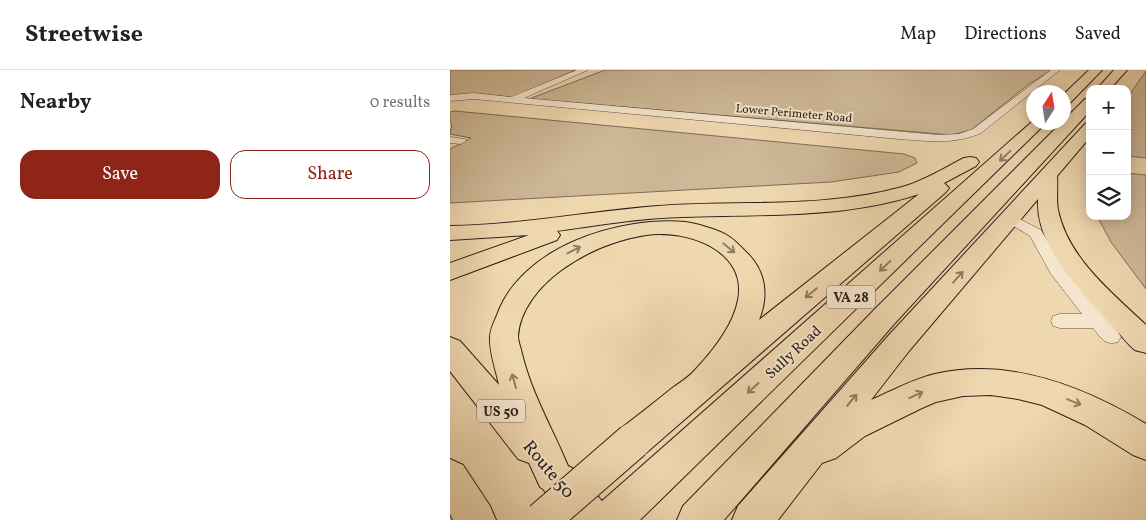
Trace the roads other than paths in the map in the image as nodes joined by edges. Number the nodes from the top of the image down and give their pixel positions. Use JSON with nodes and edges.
{"nodes":[{"id":1,"x":584,"y":70,"type":"edge"},
{"id":2,"x":1056,"y":70,"type":"edge"},
{"id":3,"x":1121,"y":70,"type":"edge"},
{"id":4,"x":1100,"y":84,"type":"edge"},
{"id":5,"x":1071,"y":90,"type":"edge"},
{"id":6,"x":450,"y":98,"type":"edge"},
{"id":7,"x":1071,"y":98,"type":"edge"},
{"id":8,"x":509,"y":99,"type":"junction"},
{"id":9,"x":1026,"y":125,"type":"edge"},
{"id":10,"x":1088,"y":130,"type":"edge"},
{"id":11,"x":1048,"y":175,"type":"junction"},
{"id":12,"x":647,"y":213,"type":"junction"},
{"id":13,"x":1010,"y":218,"type":"junction"},
{"id":14,"x":450,"y":233,"type":"edge"},
{"id":15,"x":450,"y":272,"type":"edge"},
{"id":16,"x":1098,"y":320,"type":"junction"},
{"id":17,"x":1060,"y":321,"type":"dead end"},
{"id":18,"x":1111,"y":336,"type":"dead end"},
{"id":19,"x":1146,"y":342,"type":"edge"},
{"id":20,"x":450,"y":349,"type":"edge"},
{"id":21,"x":705,"y":381,"type":"junction"},
{"id":22,"x":1146,"y":443,"type":"edge"},
{"id":23,"x":553,"y":474,"type":"junction"},
{"id":24,"x":450,"y":478,"type":"edge"},
{"id":25,"x":450,"y":496,"type":"edge"},
{"id":26,"x":758,"y":512,"type":"edge"},
{"id":27,"x":698,"y":519,"type":"edge"},
{"id":28,"x":472,"y":520,"type":"edge"},
{"id":29,"x":476,"y":520,"type":"edge"},
{"id":30,"x":542,"y":520,"type":"edge"},
{"id":31,"x":592,"y":520,"type":"edge"},
{"id":32,"x":611,"y":520,"type":"edge"}],
"edges":[{"from":1,"to":8,"type":"lane","name":"Lower Perimeter Road"},
{"from":2,"to":8,"type":"lane","name":"Lower Perimeter Road"},
{"from":3,"to":4,"type":"highway","number":"VA 28"},
{"from":4,"to":5,"type":"highway"},
{"from":4,"to":7,"type":"highway","number":"VA 28"},
{"from":4,"to":27,"type":"highway","number":"VA 28"},
{"from":6,"to":8,"type":"lane","name":"Lower Perimeter Road"},
{"from":9,"to":32,"type":"highway","name":"Sully Road","number":"VA 28","one_way":true},
{"from":10,"to":11,"type":"highway"},
{"from":11,"to":13,"type":"highway"},
{"from":11,"to":19,"type":"highway"},
{"from":12,"to":14,"type":"highway"},
{"from":12,"to":15,"type":"highway"},
{"from":12,"to":21,"type":"highway","one_way":true},
{"from":13,"to":16,"type":"lane"},
{"from":26,"to":13,"type":"highway","one_way":true},
{"from":16,"to":17,"type":"lane"},
{"from":16,"to":18,"type":"lane"},
{"from":20,"to":23,"type":"highway","name":"Route 50","number":"US 50"},
{"from":23,"to":21,"type":"highway","one_way":true},
{"from":21,"to":30,"type":"highway","bridge":true},
{"from":26,"to":22,"type":"highway","one_way":true},
{"from":23,"to":31,"type":"highway","name":"Route 50","number":"US 50"},
{"from":24,"to":29,"type":"highway"},
{"from":25,"to":28,"type":"highway"}]}
